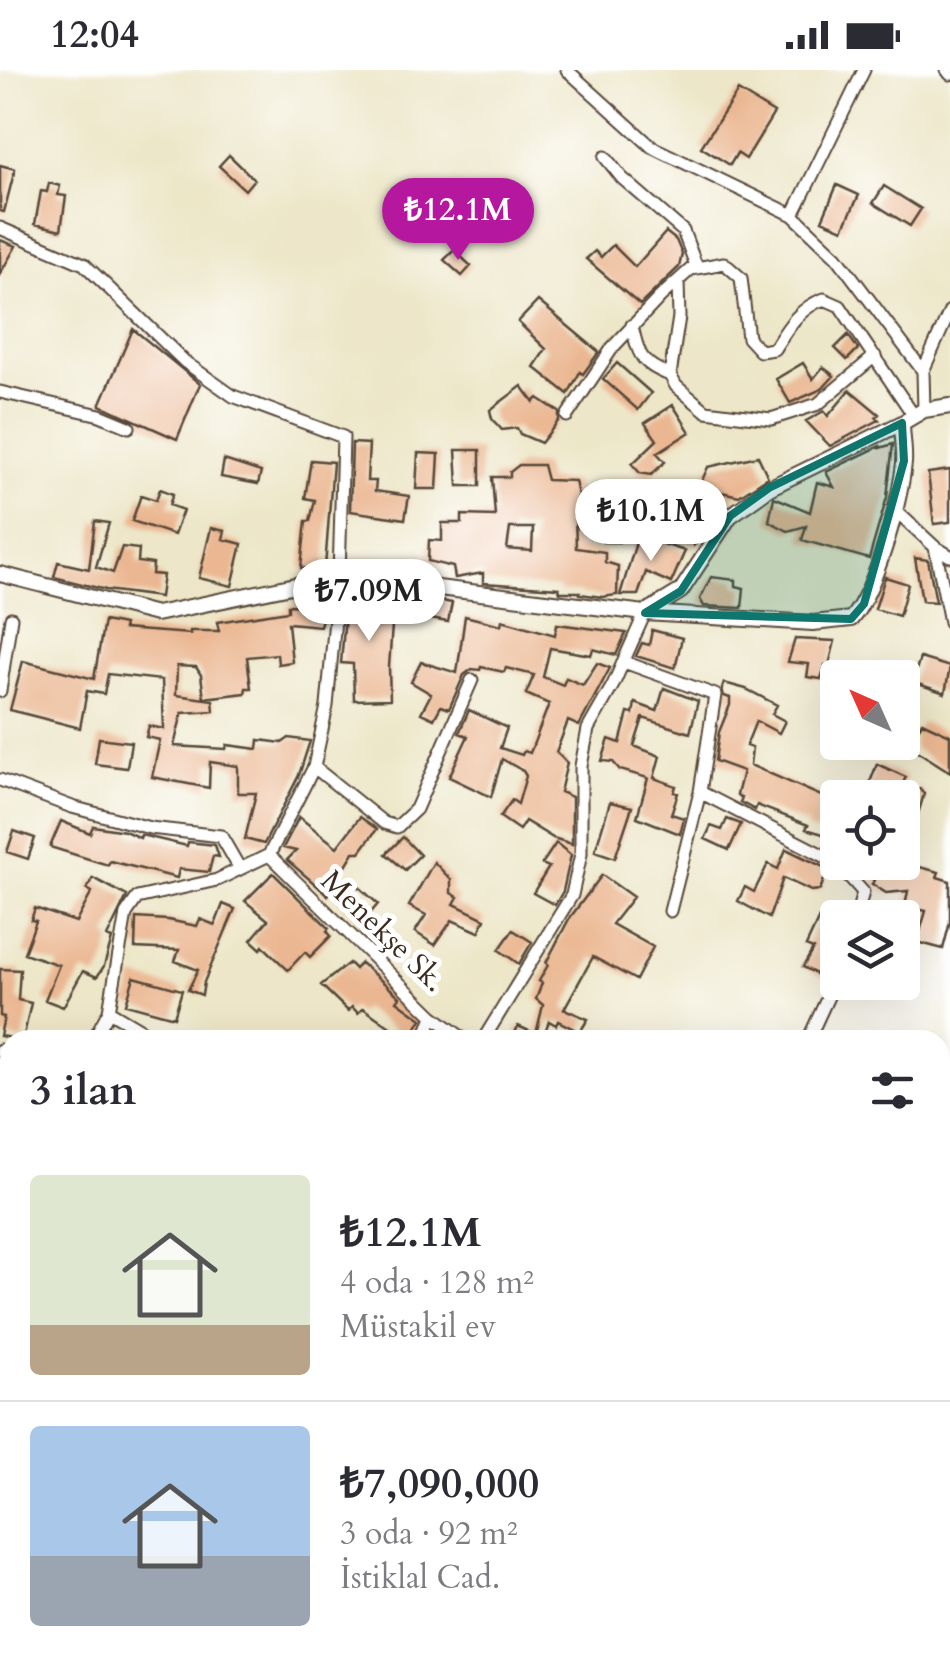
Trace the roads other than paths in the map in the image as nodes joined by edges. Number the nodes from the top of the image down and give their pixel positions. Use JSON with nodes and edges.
{"nodes":[{"id":1,"x":567,"y":70,"type":"edge"},
{"id":2,"x":864,"y":70,"type":"edge"},
{"id":3,"x":605,"y":156,"type":"dead end"},
{"id":4,"x":794,"y":215,"type":"junction"},
{"id":5,"x":0,"y":228,"type":"edge"},
{"id":6,"x":697,"y":268,"type":"junction"},
{"id":7,"x":678,"y":282,"type":"junction"},
{"id":8,"x":950,"y":311,"type":"edge"},
{"id":9,"x":632,"y":326,"type":"junction"},
{"id":10,"x":875,"y":356,"type":"junction"},
{"id":11,"x":923,"y":370,"type":"junction"},
{"id":12,"x":670,"y":375,"type":"junction"},
{"id":13,"x":0,"y":392,"type":"edge"},
{"id":14,"x":950,"y":406,"type":"edge"},
{"id":15,"x":567,"y":416,"type":"dead end"},
{"id":16,"x":913,"y":416,"type":"junction"},
{"id":17,"x":129,"y":427,"type":"dead end"},
{"id":18,"x":894,"y":509,"type":"junction"},
{"id":19,"x":935,"y":547,"type":"junction"},
{"id":20,"x":950,"y":556,"type":"edge"},
{"id":21,"x":0,"y":574,"type":"edge"},
{"id":22,"x":338,"y":576,"type":"junction"},
{"id":23,"x":645,"y":613,"type":"junction"},
{"id":24,"x":12,"y":618,"type":"dead end"},
{"id":25,"x":950,"y":622,"type":"edge"},
{"id":26,"x":624,"y":662,"type":"junction"},
{"id":27,"x":472,"y":680,"type":"dead end"},
{"id":28,"x":0,"y":691,"type":"edge"},
{"id":29,"x":314,"y":767,"type":"junction"},
{"id":30,"x":0,"y":780,"type":"edge"},
{"id":31,"x":700,"y":792,"type":"junction"},
{"id":32,"x":269,"y":855,"type":"junction"},
{"id":33,"x":240,"y":869,"type":"junction"},
{"id":34,"x":861,"y":900,"type":"edge"},
{"id":35,"x":670,"y":911,"type":"dead end"},
{"id":36,"x":826,"y":1000,"type":"edge"},
{"id":37,"x":109,"y":1012,"type":"junction"},
{"id":38,"x":433,"y":1016,"type":"junction"},
{"id":39,"x":99,"y":1030,"type":"edge"},
{"id":40,"x":140,"y":1030,"type":"edge"},
{"id":41,"x":428,"y":1030,"type":"edge"},
{"id":42,"x":452,"y":1030,"type":"edge"},
{"id":43,"x":489,"y":1030,"type":"edge"},
{"id":44,"x":813,"y":1030,"type":"edge"}],
"edges":[{"from":1,"to":4,"type":"street"},
{"from":2,"to":4,"type":"street"},
{"from":3,"to":6,"type":"street"},
{"from":4,"to":11,"type":"street"},
{"from":5,"to":22,"type":"street"},
{"from":6,"to":7,"type":"street"},
{"from":6,"to":10,"type":"street"},
{"from":7,"to":9,"type":"street"},
{"from":7,"to":12,"type":"street"},
{"from":8,"to":11,"type":"street"},
{"from":9,"to":12,"type":"street"},
{"from":9,"to":15,"type":"street"},
{"from":10,"to":12,"type":"street"},
{"from":10,"to":16,"type":"street"},
{"from":11,"to":16,"type":"street"},
{"from":13,"to":17,"type":"street"},
{"from":14,"to":16,"type":"street"},
{"from":16,"to":18,"type":"street"},
{"from":16,"to":23,"type":"street"},
{"from":18,"to":19,"type":"street"},
{"from":18,"to":23,"type":"street"},
{"from":19,"to":20,"type":"street"},
{"from":19,"to":25,"type":"street"},
{"from":21,"to":22,"type":"street"},
{"from":22,"to":23,"type":"street"},
{"from":22,"to":29,"type":"street"},
{"from":23,"to":26,"type":"street"},
{"from":24,"to":28,"type":"street"},
{"from":26,"to":31,"type":"street"},
{"from":26,"to":43,"type":"street"},
{"from":27,"to":29,"type":"street"},
{"from":29,"to":32,"type":"street"},
{"from":30,"to":33,"type":"street"},
{"from":31,"to":34,"type":"street"},
{"from":31,"to":35,"type":"street"},
{"from":32,"to":33,"type":"street"},
{"from":32,"to":38,"type":"street","name":"Menekşe Sk."},
{"from":33,"to":37,"type":"street"},
{"from":36,"to":44,"type":"street"},
{"from":37,"to":39,"type":"street"},
{"from":37,"to":40,"type":"street"},
{"from":38,"to":41,"type":"street"},
{"from":38,"to":42,"type":"street","name":"Menekşe Sk."}]}
